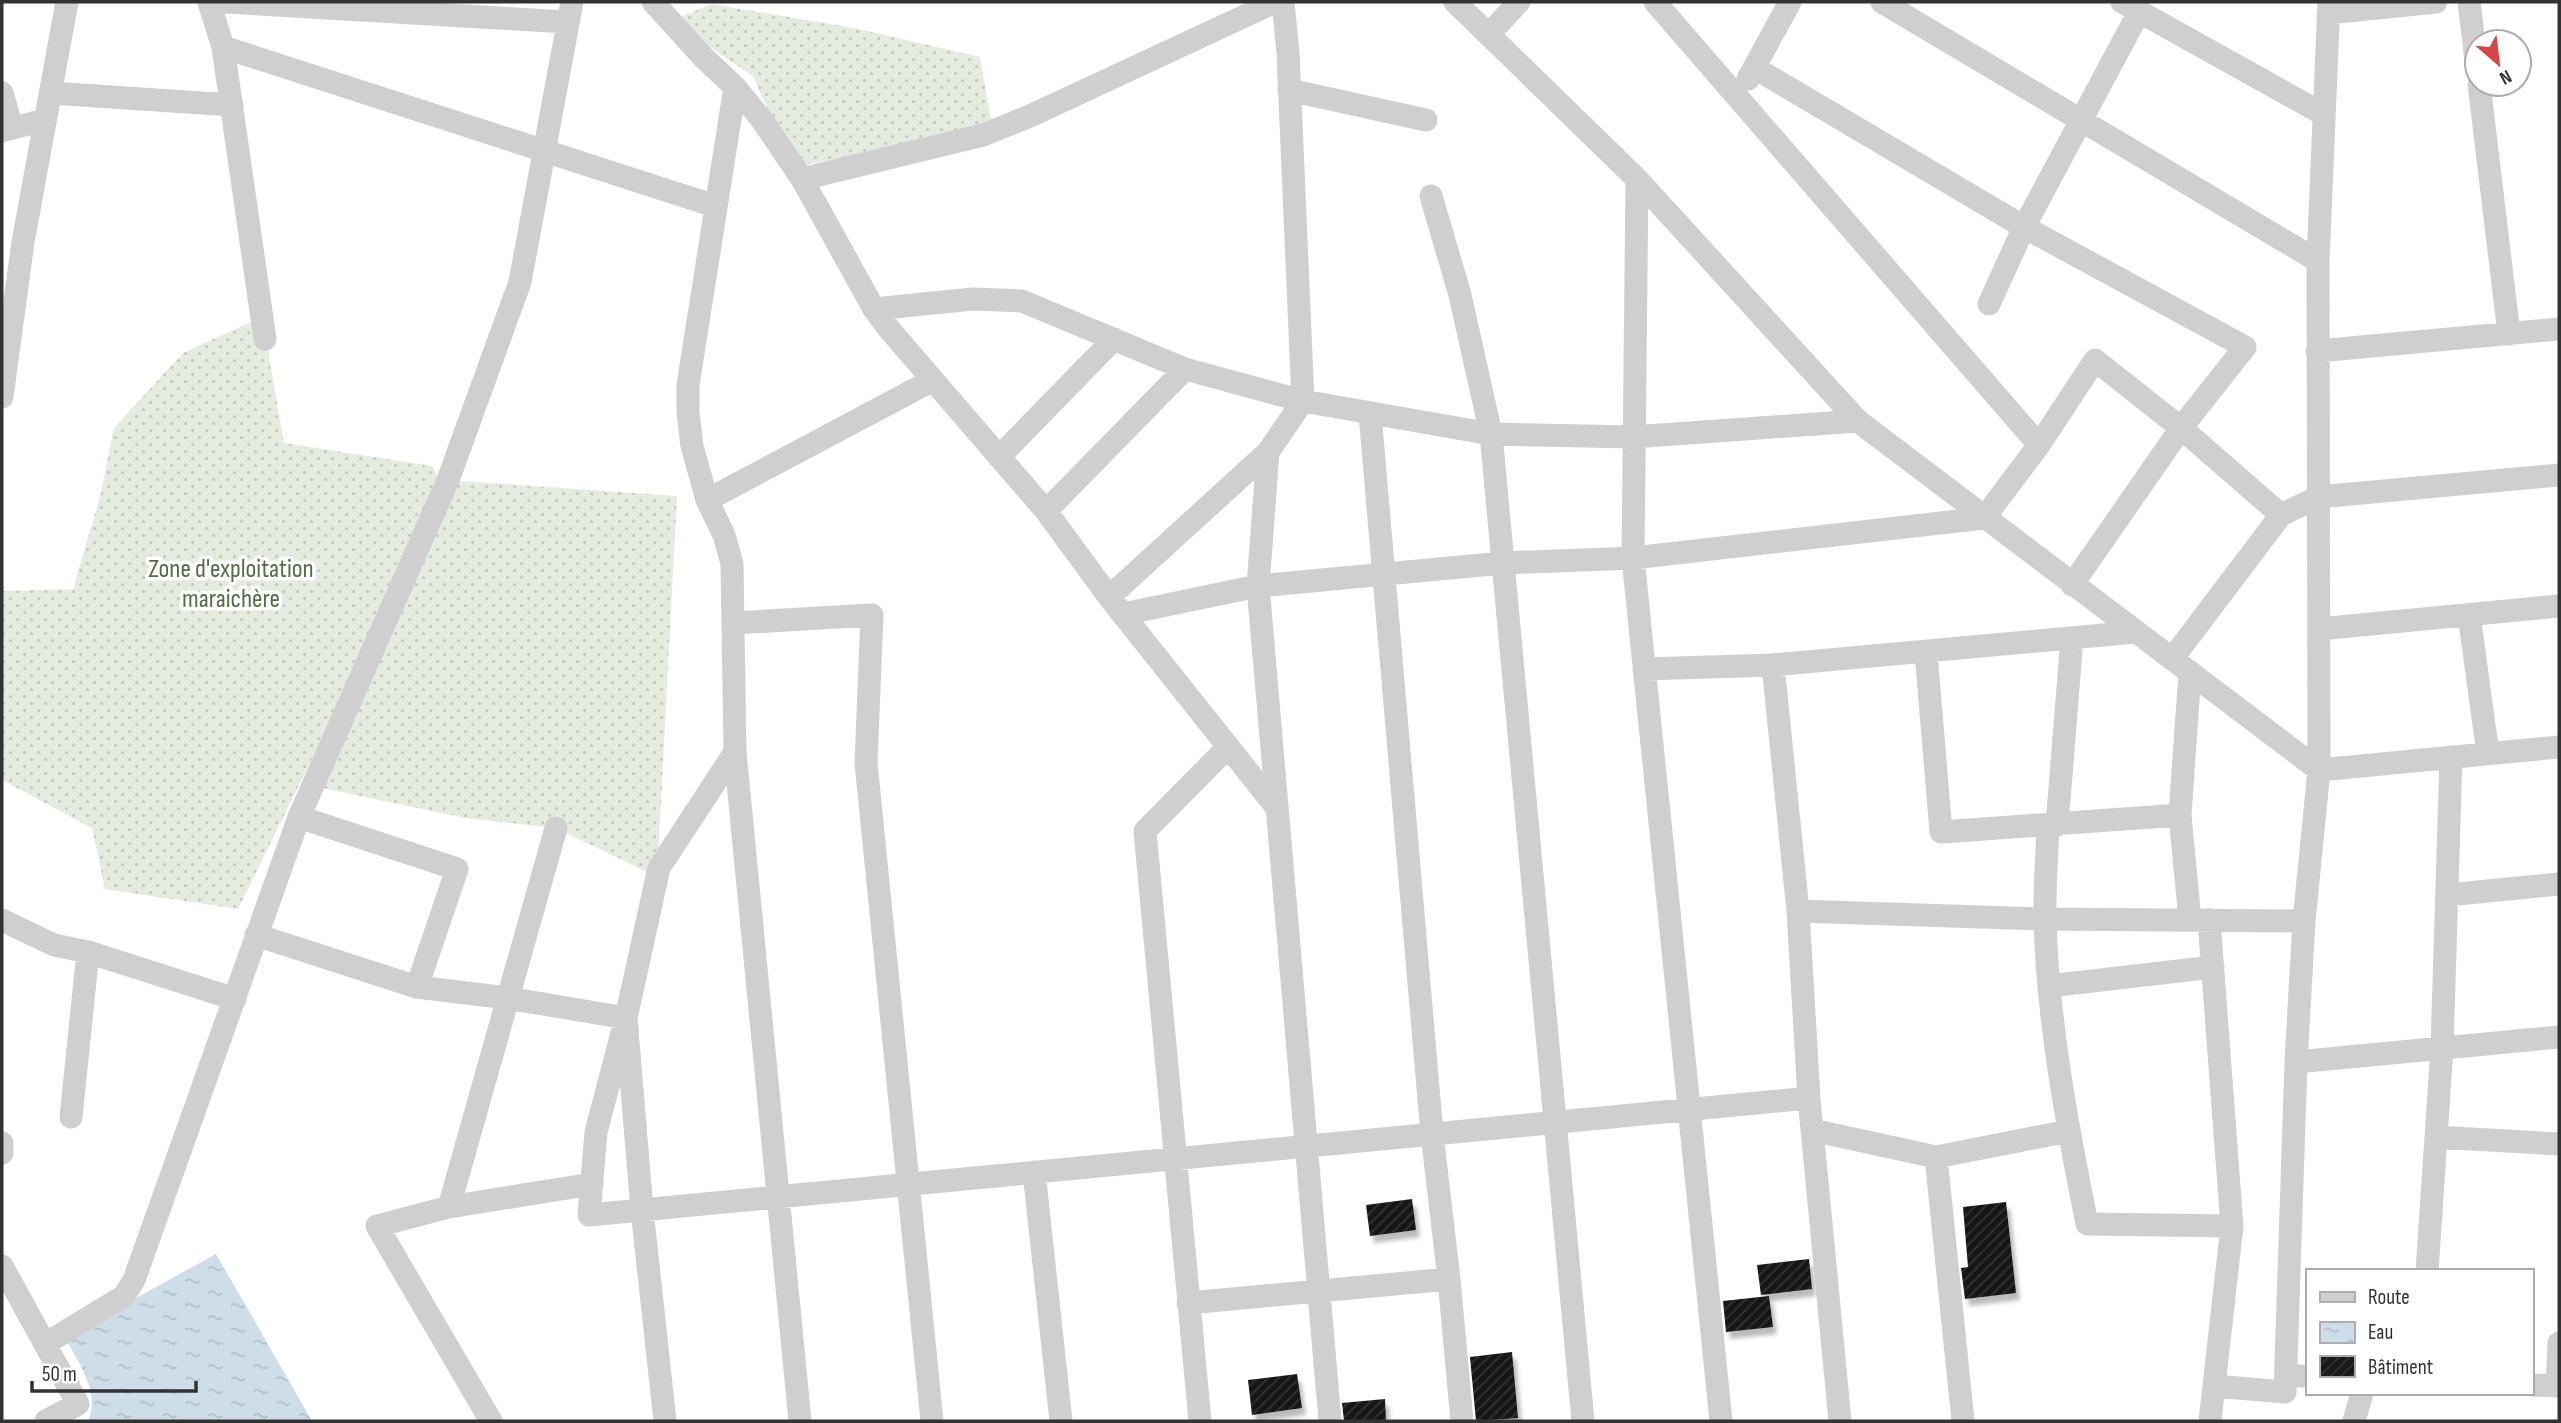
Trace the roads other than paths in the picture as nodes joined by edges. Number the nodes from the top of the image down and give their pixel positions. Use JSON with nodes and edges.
{"nodes":[{"id":1,"x":67,"y":2,"type":"edge"},
{"id":2,"x":209,"y":2,"type":"edge"},
{"id":3,"x":225,"y":2,"type":"edge"},
{"id":4,"x":653,"y":2,"type":"edge"},
{"id":5,"x":1275,"y":2,"type":"edge"},
{"id":6,"x":1283,"y":2,"type":"edge"},
{"id":7,"x":1455,"y":2,"type":"edge"},
{"id":8,"x":1519,"y":2,"type":"edge"},
{"id":9,"x":1655,"y":2,"type":"edge"},
{"id":10,"x":1790,"y":2,"type":"edge"},
{"id":11,"x":1882,"y":2,"type":"edge"},
{"id":12,"x":2436,"y":2,"type":"edge"},
{"id":13,"x":2469,"y":2,"type":"edge"},
{"id":14,"x":2130,"y":7,"type":"edge"},
{"id":15,"x":2328,"y":7,"type":"edge"},
{"id":16,"x":570,"y":12,"type":"edge"},
{"id":17,"x":2472,"y":28,"type":"edge"},
{"id":18,"x":1489,"y":34,"type":"junction"},
{"id":19,"x":223,"y":47,"type":"junction"},
{"id":20,"x":1755,"y":68,"type":"junction"},
{"id":21,"x":735,"y":87,"type":"junction"},
{"id":22,"x":1289,"y":90,"type":"junction"},
{"id":23,"x":2,"y":93,"type":"edge"},
{"id":24,"x":51,"y":93,"type":"junction"},
{"id":25,"x":1737,"y":96,"type":"junction"},
{"id":26,"x":2481,"y":98,"type":"edge"},
{"id":27,"x":232,"y":105,"type":"junction"},
{"id":28,"x":2323,"y":114,"type":"junction"},
{"id":29,"x":44,"y":120,"type":"junction"},
{"id":30,"x":1426,"y":120,"type":"dead end"},
{"id":31,"x":2081,"y":120,"type":"junction"},
{"id":32,"x":7,"y":130,"type":"edge"},
{"id":33,"x":545,"y":150,"type":"junction"},
{"id":34,"x":802,"y":179,"type":"junction"},
{"id":35,"x":1637,"y":180,"type":"junction"},
{"id":36,"x":1431,"y":196,"type":"dead end"},
{"id":37,"x":715,"y":206,"type":"junction"},
{"id":38,"x":2024,"y":227,"type":"junction"},
{"id":39,"x":12,"y":246,"type":"edge"},
{"id":40,"x":2318,"y":261,"type":"junction"},
{"id":41,"x":1989,"y":304,"type":"dead end"},
{"id":42,"x":874,"y":309,"type":"junction"},
{"id":43,"x":2559,"y":329,"type":"edge"},
{"id":44,"x":2509,"y":334,"type":"junction"},
{"id":45,"x":1114,"y":339,"type":"junction"},
{"id":46,"x":265,"y":340,"type":"dead end"},
{"id":47,"x":2317,"y":351,"type":"junction"},
{"id":48,"x":1185,"y":369,"type":"junction"},
{"id":49,"x":4,"y":370,"type":"edge"},
{"id":50,"x":933,"y":380,"type":"junction"},
{"id":51,"x":2,"y":397,"type":"edge"},
{"id":52,"x":1303,"y":401,"type":"junction"},
{"id":53,"x":1370,"y":414,"type":"junction"},
{"id":54,"x":1858,"y":421,"type":"junction"},
{"id":55,"x":2181,"y":428,"type":"junction"},
{"id":56,"x":1491,"y":434,"type":"junction"},
{"id":57,"x":1633,"y":437,"type":"junction"},
{"id":58,"x":2039,"y":445,"type":"junction"},
{"id":59,"x":1268,"y":452,"type":"junction"},
{"id":60,"x":999,"y":457,"type":"junction"},
{"id":61,"x":2559,"y":475,"type":"edge"},
{"id":62,"x":2318,"y":497,"type":"junction"},
{"id":63,"x":707,"y":500,"type":"junction"},
{"id":64,"x":1046,"y":511,"type":"junction"},
{"id":65,"x":2281,"y":514,"type":"junction"},
{"id":66,"x":1984,"y":518,"type":"junction"},
{"id":67,"x":1633,"y":558,"type":"junction"},
{"id":68,"x":1503,"y":563,"type":"junction"},
{"id":69,"x":1382,"y":573,"type":"junction"},
{"id":70,"x":2072,"y":585,"type":"junction"},
{"id":71,"x":1258,"y":586,"type":"junction"},
{"id":72,"x":1116,"y":606,"type":"junction"},
{"id":73,"x":2559,"y":606,"type":"edge"},
{"id":74,"x":2469,"y":615,"type":"junction"},
{"id":75,"x":734,"y":623,"type":"junction"},
{"id":76,"x":2319,"y":629,"type":"junction"},
{"id":77,"x":2136,"y":632,"type":"junction"},
{"id":78,"x":2072,"y":638,"type":"junction"},
{"id":79,"x":1926,"y":653,"type":"junction"},
{"id":80,"x":1773,"y":665,"type":"junction"},
{"id":81,"x":2181,"y":665,"type":"junction"},
{"id":82,"x":1644,"y":669,"type":"junction"},
{"id":83,"x":1228,"y":747,"type":"junction"},
{"id":84,"x":2559,"y":747,"type":"edge"},
{"id":85,"x":735,"y":752,"type":"junction"},
{"id":86,"x":2488,"y":754,"type":"junction"},
{"id":87,"x":2451,"y":757,"type":"junction"},
{"id":88,"x":2319,"y":770,"type":"junction"},
{"id":89,"x":1277,"y":808,"type":"junction"},
{"id":90,"x":2180,"y":815,"type":"junction"},
{"id":91,"x":299,"y":817,"type":"junction"},
{"id":92,"x":2052,"y":825,"type":"junction"},
{"id":93,"x":556,"y":828,"type":"dead end"},
{"id":94,"x":2559,"y":884,"type":"edge"},
{"id":95,"x":2446,"y":895,"type":"junction"},
{"id":96,"x":1798,"y":911,"type":"junction"},
{"id":97,"x":2045,"y":919,"type":"junction"},
{"id":98,"x":2,"y":920,"type":"edge"},
{"id":99,"x":2200,"y":920,"type":"junction"},
{"id":100,"x":2304,"y":920,"type":"junction"},
{"id":101,"x":256,"y":935,"type":"junction"},
{"id":102,"x":88,"y":952,"type":"junction"},
{"id":103,"x":2213,"y":967,"type":"junction"},
{"id":104,"x":2049,"y":986,"type":"junction"},
{"id":105,"x":417,"y":987,"type":"junction"},
{"id":106,"x":508,"y":998,"type":"junction"},
{"id":107,"x":235,"y":999,"type":"junction"},
{"id":108,"x":626,"y":1018,"type":"junction"},
{"id":109,"x":2559,"y":1037,"type":"edge"},
{"id":110,"x":2442,"y":1048,"type":"junction"},
{"id":111,"x":2296,"y":1062,"type":"junction"},
{"id":112,"x":1809,"y":1098,"type":"junction"},
{"id":113,"x":1689,"y":1110,"type":"junction"},
{"id":114,"x":71,"y":1117,"type":"dead end"},
{"id":115,"x":1555,"y":1122,"type":"junction"},
{"id":116,"x":1812,"y":1130,"type":"junction"},
{"id":117,"x":2069,"y":1131,"type":"junction"},
{"id":118,"x":1432,"y":1134,"type":"junction"},
{"id":119,"x":2436,"y":1137,"type":"junction"},
{"id":120,"x":2,"y":1143,"type":"edge"},
{"id":121,"x":2559,"y":1143,"type":"edge"},
{"id":122,"x":1306,"y":1146,"type":"junction"},
{"id":123,"x":2,"y":1153,"type":"edge"},
{"id":124,"x":1936,"y":1157,"type":"junction"},
{"id":125,"x":1175,"y":1159,"type":"junction"},
{"id":126,"x":1034,"y":1172,"type":"junction"},
{"id":127,"x":592,"y":1184,"type":"junction"},
{"id":128,"x":908,"y":1184,"type":"junction"},
{"id":129,"x":778,"y":1196,"type":"junction"},
{"id":130,"x":449,"y":1208,"type":"junction"},
{"id":131,"x":642,"y":1210,"type":"junction"},
{"id":132,"x":2232,"y":1226,"type":"junction"},
{"id":133,"x":2,"y":1266,"type":"edge"},
{"id":134,"x":2427,"y":1269,"type":"edge"},
{"id":135,"x":1449,"y":1279,"type":"junction"},
{"id":136,"x":1319,"y":1292,"type":"junction"},
{"id":137,"x":1188,"y":1303,"type":"junction"},
{"id":138,"x":2559,"y":1343,"type":"edge"},
{"id":139,"x":45,"y":1344,"type":"junction"},
{"id":140,"x":2296,"y":1376,"type":"edge"},
{"id":141,"x":2533,"y":1385,"type":"edge"},
{"id":142,"x":2214,"y":1386,"type":"junction"},
{"id":143,"x":2558,"y":1386,"type":"edge"},
{"id":144,"x":2361,"y":1395,"type":"edge"},
{"id":145,"x":46,"y":1421,"type":"edge"},
{"id":146,"x":491,"y":1421,"type":"edge"},
{"id":147,"x":665,"y":1421,"type":"edge"},
{"id":148,"x":800,"y":1421,"type":"edge"},
{"id":149,"x":932,"y":1421,"type":"edge"},
{"id":150,"x":1061,"y":1421,"type":"edge"},
{"id":151,"x":1200,"y":1421,"type":"edge"},
{"id":152,"x":1330,"y":1421,"type":"edge"},
{"id":153,"x":1462,"y":1421,"type":"edge"},
{"id":154,"x":1583,"y":1421,"type":"edge"},
{"id":155,"x":1721,"y":1421,"type":"edge"},
{"id":156,"x":1840,"y":1421,"type":"edge"},
{"id":157,"x":1963,"y":1421,"type":"edge"},
{"id":158,"x":2210,"y":1421,"type":"edge"},
{"id":159,"x":2354,"y":1421,"type":"edge"}],
"edges":[{"from":1,"to":24,"type":"street"},
{"from":2,"to":19,"type":"street"},
{"from":3,"to":16,"type":"street"},
{"from":4,"to":21,"type":"street"},
{"from":5,"to":34,"type":"street"},
{"from":6,"to":22,"type":"street"},
{"from":7,"to":18,"type":"street"},
{"from":8,"to":18,"type":"street"},
{"from":9,"to":25,"type":"street"},
{"from":10,"to":20,"type":"street"},
{"from":11,"to":31,"type":"street"},
{"from":12,"to":15,"type":"street"},
{"from":13,"to":17,"type":"street"},
{"from":14,"to":28,"type":"street"},
{"from":14,"to":31,"type":"street"},
{"from":15,"to":28,"type":"street"},
{"from":16,"to":33,"type":"street"},
{"from":18,"to":35,"type":"street"},
{"from":19,"to":27,"type":"street"},
{"from":19,"to":33,"type":"street"},
{"from":20,"to":25,"type":"street"},
{"from":20,"to":38,"type":"street"},
{"from":21,"to":34,"type":"street"},
{"from":21,"to":37,"type":"street"},
{"from":22,"to":30,"type":"street"},
{"from":22,"to":52,"type":"street"},
{"from":23,"to":32,"type":"street"},
{"from":24,"to":27,"type":"street"},
{"from":24,"to":29,"type":"street"},
{"from":25,"to":58,"type":"street"},
{"from":26,"to":44,"type":"street"},
{"from":27,"to":46,"type":"street"},
{"from":28,"to":40,"type":"street"},
{"from":29,"to":32,"type":"street"},
{"from":29,"to":39,"type":"street"},
{"from":31,"to":38,"type":"street"},
{"from":31,"to":40,"type":"street"},
{"from":33,"to":37,"type":"street"},
{"from":33,"to":91,"type":"street"},
{"from":34,"to":42,"type":"street"},
{"from":35,"to":54,"type":"street"},
{"from":35,"to":57,"type":"street"},
{"from":36,"to":56,"type":"street"},
{"from":37,"to":63,"type":"street"},
{"from":38,"to":41,"type":"street"},
{"from":38,"to":55,"type":"street"},
{"from":39,"to":49,"type":"street"},
{"from":40,"to":47,"type":"street"},
{"from":42,"to":45,"type":"street"},
{"from":42,"to":50,"type":"street"},
{"from":43,"to":44,"type":"street"},
{"from":44,"to":47,"type":"street"},
{"from":45,"to":48,"type":"street"},
{"from":45,"to":60,"type":"street"},
{"from":47,"to":62,"type":"street"},
{"from":48,"to":52,"type":"street"},
{"from":48,"to":64,"type":"street"},
{"from":49,"to":51,"type":"street"},
{"from":50,"to":60,"type":"street"},
{"from":50,"to":63,"type":"street"},
{"from":52,"to":53,"type":"street"},
{"from":52,"to":59,"type":"street"},
{"from":53,"to":56,"type":"street"},
{"from":53,"to":69,"type":"street"},
{"from":54,"to":57,"type":"street"},
{"from":54,"to":66,"type":"street"},
{"from":55,"to":58,"type":"street"},
{"from":55,"to":65,"type":"street"},
{"from":55,"to":70,"type":"street"},
{"from":56,"to":57,"type":"street"},
{"from":56,"to":68,"type":"street"},
{"from":57,"to":67,"type":"street"},
{"from":58,"to":66,"type":"street"},
{"from":59,"to":71,"type":"street"},
{"from":59,"to":72,"type":"street"},
{"from":60,"to":64,"type":"street"},
{"from":61,"to":62,"type":"street"},
{"from":62,"to":65,"type":"street"},
{"from":62,"to":76,"type":"street"},
{"from":63,"to":75,"type":"street"},
{"from":64,"to":72,"type":"street"},
{"from":65,"to":81,"type":"street"},
{"from":66,"to":67,"type":"street"},
{"from":66,"to":70,"type":"street"},
{"from":67,"to":68,"type":"street"},
{"from":67,"to":82,"type":"street"},
{"from":68,"to":69,"type":"street"},
{"from":68,"to":115,"type":"street"},
{"from":69,"to":71,"type":"street"},
{"from":69,"to":118,"type":"street"},
{"from":70,"to":77,"type":"street"},
{"from":71,"to":72,"type":"street"},
{"from":71,"to":89,"type":"street"},
{"from":72,"to":83,"type":"street"},
{"from":73,"to":74,"type":"street"},
{"from":74,"to":76,"type":"street"},
{"from":74,"to":86,"type":"street"},
{"from":75,"to":85,"type":"street"},
{"from":75,"to":128,"type":"street"},
{"from":76,"to":88,"type":"street"},
{"from":77,"to":78,"type":"street"},
{"from":77,"to":81,"type":"street"},
{"from":78,"to":79,"type":"street"},
{"from":78,"to":92,"type":"street"},
{"from":79,"to":80,"type":"street"},
{"from":79,"to":92,"type":"street"},
{"from":80,"to":82,"type":"street"},
{"from":80,"to":96,"type":"street"},
{"from":81,"to":88,"type":"street"},
{"from":81,"to":90,"type":"street"},
{"from":82,"to":113,"type":"street"},
{"from":83,"to":89,"type":"street"},
{"from":83,"to":125,"type":"street"},
{"from":84,"to":86,"type":"street"},
{"from":85,"to":108,"type":"street"},
{"from":85,"to":129,"type":"street"},
{"from":86,"to":87,"type":"street"},
{"from":87,"to":88,"type":"street"},
{"from":87,"to":95,"type":"street"},
{"from":88,"to":100,"type":"street"},
{"from":89,"to":122,"type":"street"},
{"from":90,"to":92,"type":"street"},
{"from":90,"to":99,"type":"street"},
{"from":91,"to":101,"type":"street"},
{"from":91,"to":105,"type":"street"},
{"from":92,"to":97,"type":"street"},
{"from":93,"to":106,"type":"street"},
{"from":94,"to":95,"type":"street"},
{"from":95,"to":110,"type":"street"},
{"from":96,"to":97,"type":"street"},
{"from":96,"to":112,"type":"street"},
{"from":97,"to":99,"type":"street"},
{"from":97,"to":104,"type":"street"},
{"from":98,"to":102,"type":"street"},
{"from":99,"to":100,"type":"street"},
{"from":99,"to":103,"type":"street"},
{"from":100,"to":111,"type":"street"},
{"from":101,"to":105,"type":"street"},
{"from":101,"to":107,"type":"street"},
{"from":102,"to":107,"type":"street"},
{"from":102,"to":114,"type":"street"},
{"from":103,"to":104,"type":"street"},
{"from":103,"to":132,"type":"street"},
{"from":104,"to":117,"type":"street"},
{"from":105,"to":106,"type":"street"},
{"from":106,"to":108,"type":"street"},
{"from":106,"to":130,"type":"street"},
{"from":107,"to":139,"type":"street"},
{"from":108,"to":127,"type":"street"},
{"from":108,"to":131,"type":"street"},
{"from":109,"to":110,"type":"street"},
{"from":110,"to":111,"type":"street"},
{"from":110,"to":119,"type":"street"},
{"from":111,"to":140,"type":"street"},
{"from":112,"to":113,"type":"street"},
{"from":112,"to":116,"type":"street"},
{"from":113,"to":115,"type":"street"},
{"from":113,"to":155,"type":"street"},
{"from":115,"to":118,"type":"street"},
{"from":115,"to":154,"type":"street"},
{"from":116,"to":124,"type":"street"},
{"from":116,"to":156,"type":"street"},
{"from":117,"to":124,"type":"street"},
{"from":117,"to":132,"type":"street"},
{"from":118,"to":122,"type":"street"},
{"from":118,"to":135,"type":"street"},
{"from":119,"to":121,"type":"street"},
{"from":119,"to":134,"type":"street"},
{"from":120,"to":123,"type":"street"},
{"from":122,"to":125,"type":"street"},
{"from":122,"to":136,"type":"street"},
{"from":124,"to":157,"type":"street"},
{"from":125,"to":126,"type":"street"},
{"from":125,"to":137,"type":"street"},
{"from":126,"to":128,"type":"street"},
{"from":126,"to":150,"type":"street"},
{"from":127,"to":130,"type":"street"},
{"from":127,"to":131,"type":"street"},
{"from":128,"to":129,"type":"street"},
{"from":128,"to":149,"type":"street"},
{"from":129,"to":131,"type":"street"},
{"from":129,"to":148,"type":"street"},
{"from":130,"to":146,"type":"street"},
{"from":131,"to":147,"type":"street"},
{"from":132,"to":142,"type":"street"},
{"from":133,"to":139,"type":"street"},
{"from":135,"to":136,"type":"street"},
{"from":135,"to":153,"type":"street"},
{"from":136,"to":137,"type":"street"},
{"from":136,"to":152,"type":"street"},
{"from":137,"to":151,"type":"street"},
{"from":138,"to":143,"type":"street"},
{"from":139,"to":145,"type":"street"},
{"from":140,"to":142,"type":"street"},
{"from":141,"to":143,"type":"street"},
{"from":142,"to":158,"type":"street"},
{"from":144,"to":159,"type":"street"}]}
